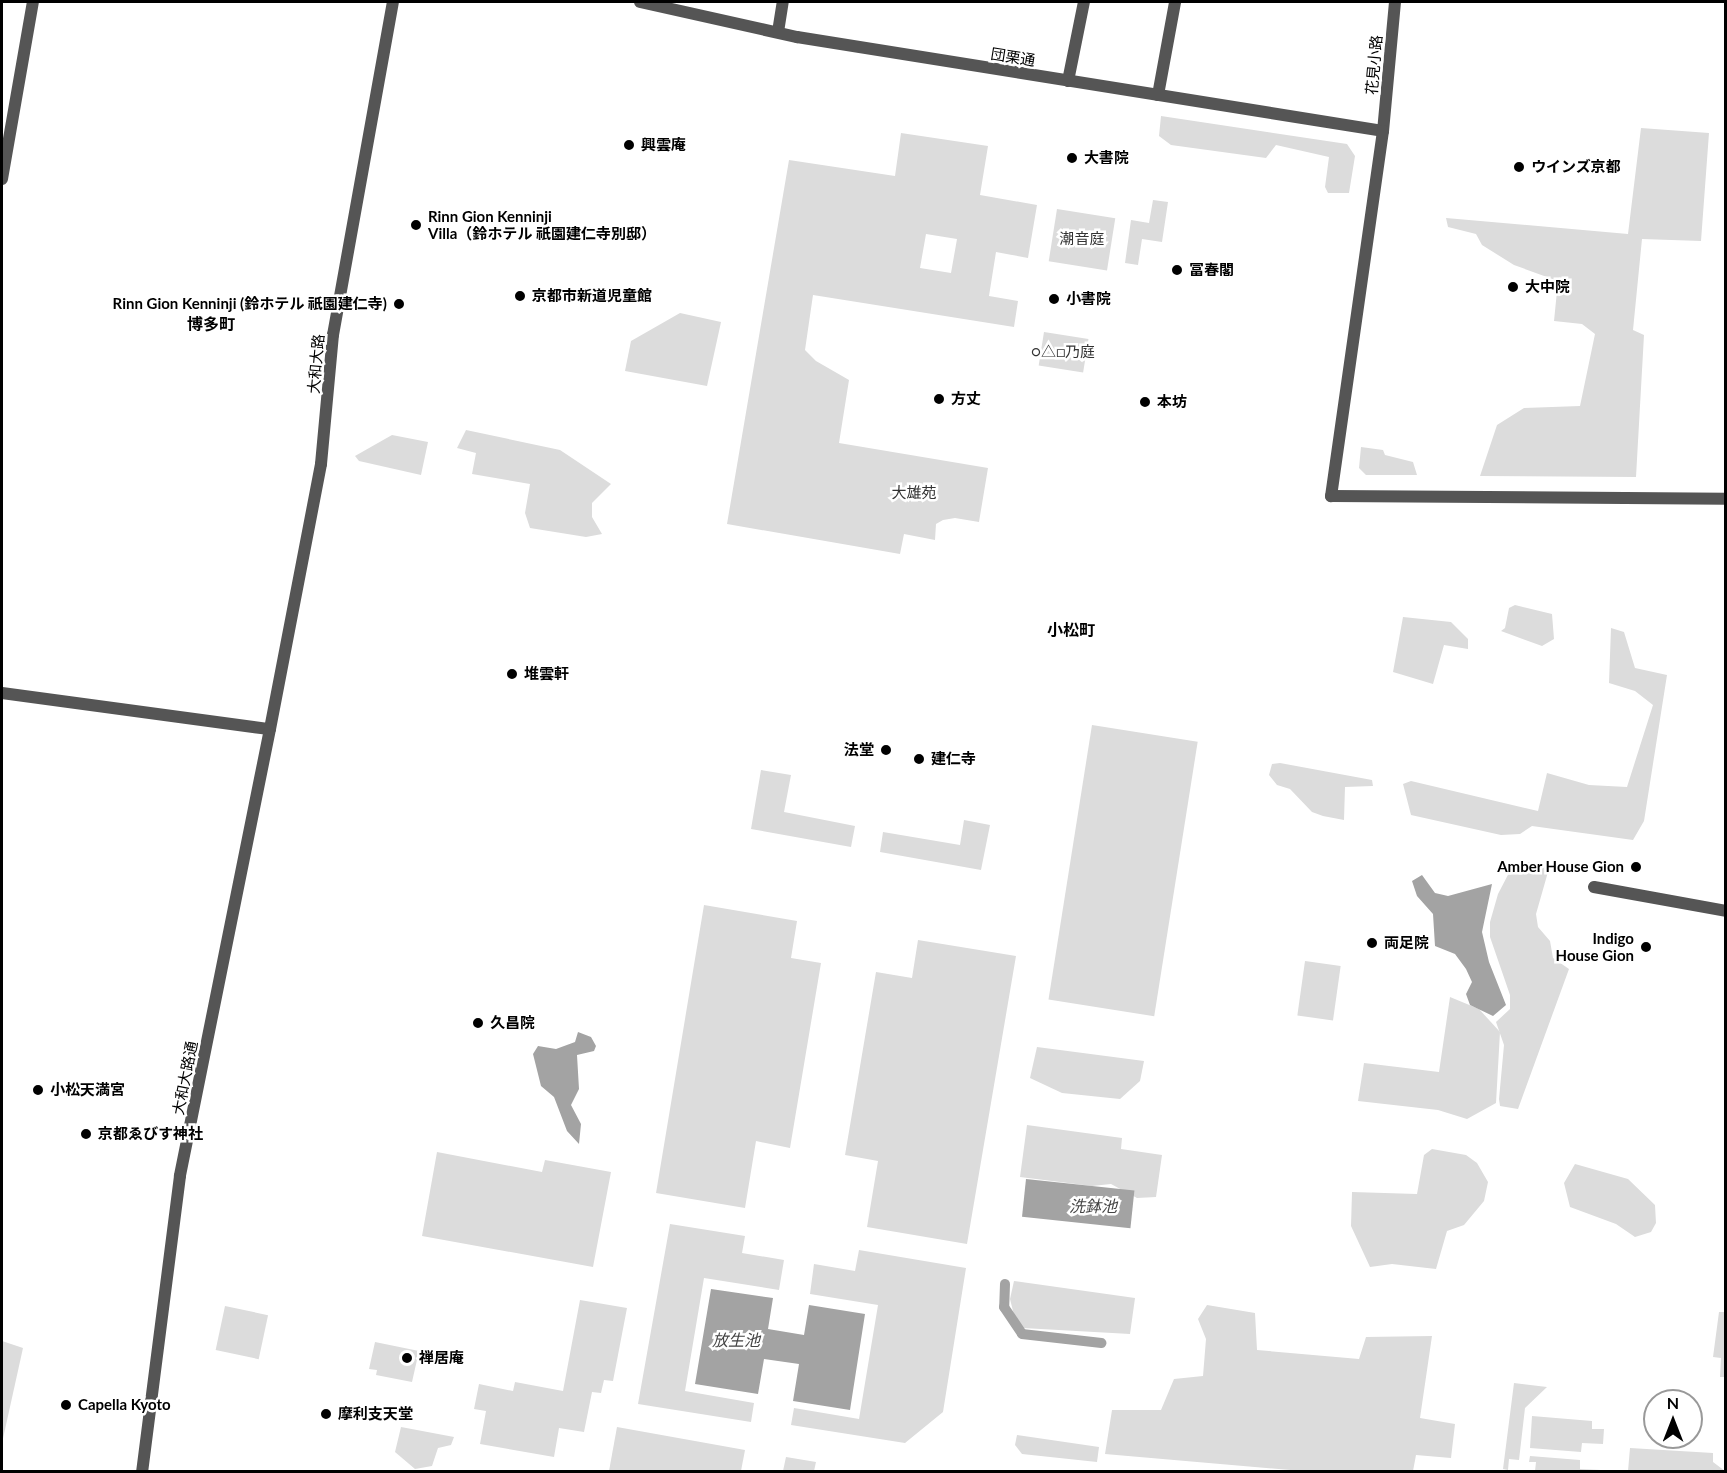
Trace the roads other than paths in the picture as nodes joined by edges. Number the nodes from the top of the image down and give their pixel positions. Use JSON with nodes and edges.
{"nodes":[{"id":1,"x":33,"y":2,"type":"edge"},
{"id":2,"x":393,"y":2,"type":"edge"},
{"id":3,"x":640,"y":2,"type":"edge"},
{"id":4,"x":783,"y":2,"type":"edge"},
{"id":5,"x":1084,"y":2,"type":"edge"},
{"id":6,"x":1175,"y":2,"type":"edge"},
{"id":7,"x":1395,"y":2,"type":"edge"},
{"id":8,"x":778,"y":32,"type":"junction"},
{"id":9,"x":1068,"y":81,"type":"junction"},
{"id":10,"x":1158,"y":95,"type":"junction"},
{"id":11,"x":1383,"y":131,"type":"junction"},
{"id":12,"x":2,"y":179,"type":"edge"},
{"id":13,"x":1725,"y":499,"type":"edge"},
{"id":14,"x":2,"y":693,"type":"edge"},
{"id":15,"x":270,"y":729,"type":"junction"},
{"id":16,"x":1594,"y":887,"type":"dead end"},
{"id":17,"x":1725,"y":911,"type":"edge"},
{"id":18,"x":142,"y":1472,"type":"edge"}],
"edges":[{"from":1,"to":12,"type":"street"},
{"from":2,"to":15,"type":"street","name":"大和大路"},
{"from":3,"to":8,"type":"street","name":"団栗通"},
{"from":4,"to":8,"type":"street"},
{"from":5,"to":9,"type":"street"},
{"from":6,"to":10,"type":"street"},
{"from":7,"to":11,"type":"street","name":"花見小路"},
{"from":8,"to":9,"type":"street","name":"団栗通"},
{"from":9,"to":10,"type":"street","name":"団栗通"},
{"from":10,"to":11,"type":"street","name":"団栗通"},
{"from":11,"to":13,"type":"street","name":"花見小路"},
{"from":14,"to":15,"type":"street"},
{"from":15,"to":18,"type":"street","name":"大和大路通"},
{"from":16,"to":17,"type":"street"}]}
